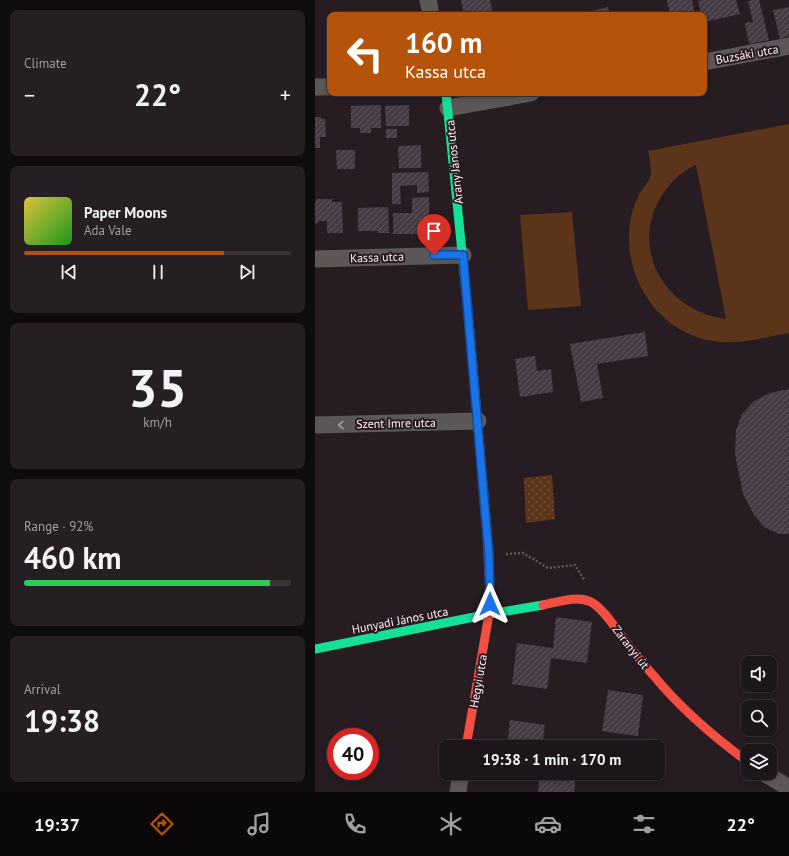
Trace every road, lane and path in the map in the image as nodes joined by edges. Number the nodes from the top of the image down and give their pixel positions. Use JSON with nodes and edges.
{"nodes":[{"id":1,"x":428,"y":0,"type":"edge"},
{"id":2,"x":430,"y":12,"type":"edge"},
{"id":3,"x":789,"y":46,"type":"edge"},
{"id":4,"x":707,"y":61,"type":"edge"},
{"id":5,"x":315,"y":87,"type":"edge"},
{"id":6,"x":327,"y":87,"type":"edge"},
{"id":7,"x":495,"y":96,"type":"edge"},
{"id":8,"x":447,"y":100,"type":"edge"},
{"id":9,"x":463,"y":255,"type":"junction"},
{"id":10,"x":315,"y":259,"type":"edge"},
{"id":11,"x":477,"y":421,"type":"junction"},
{"id":12,"x":315,"y":425,"type":"edge"},
{"id":13,"x":489,"y":614,"type":"junction"},
{"id":14,"x":315,"y":649,"type":"edge"},
{"id":15,"x":467,"y":740,"type":"edge"},
{"id":16,"x":741,"y":756,"type":"edge"},
{"id":17,"x":460,"y":780,"type":"edge"},
{"id":18,"x":776,"y":780,"type":"edge"},
{"id":19,"x":789,"y":788,"type":"edge"},
{"id":20,"x":458,"y":792,"type":"edge"}],
"edges":[{"from":1,"to":2,"type":"street"},
{"from":3,"to":4,"type":"street","name":"Buzsáki utca"},
{"from":5,"to":6,"type":"street"},
{"from":7,"to":8,"type":"street"},
{"from":8,"to":9,"type":"street","name":"Arany János utca"},
{"from":9,"to":10,"type":"street","name":"Kassa utca"},
{"from":9,"to":11,"type":"street","name":"Arany János utca"},
{"from":11,"to":12,"type":"street","name":"Szent Imre utca","one_way":true},
{"from":11,"to":13,"type":"street","name":"Arany János utca"},
{"from":13,"to":14,"type":"street","name":"Hunyadi János utca"},
{"from":13,"to":15,"type":"street","name":"Hegyi utca"},
{"from":13,"to":16,"type":"street","name":"Zaranyi út"},
{"from":17,"to":20,"type":"street"},
{"from":18,"to":19,"type":"street"}]}
